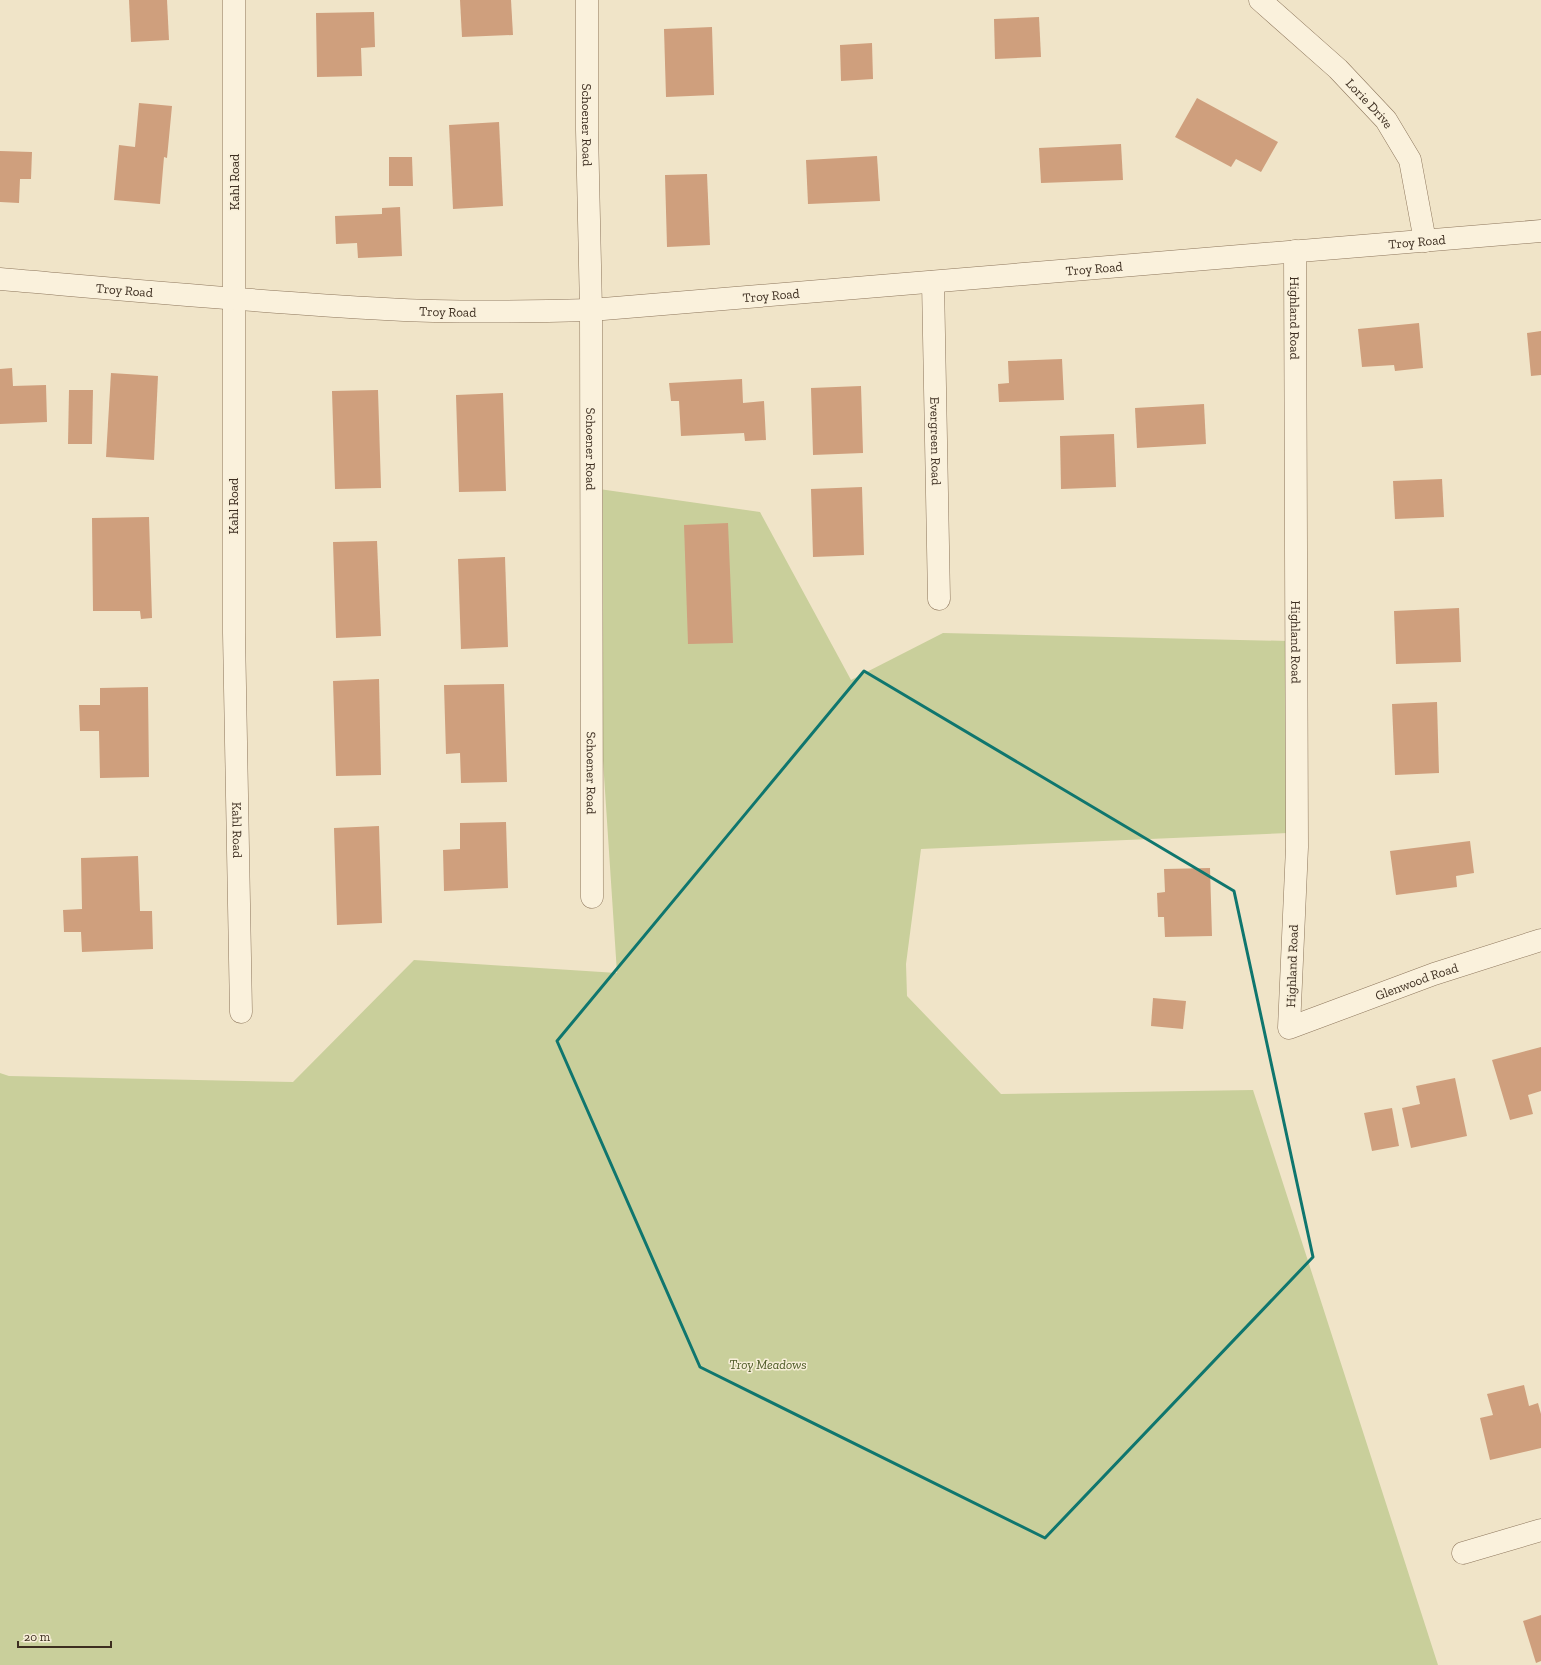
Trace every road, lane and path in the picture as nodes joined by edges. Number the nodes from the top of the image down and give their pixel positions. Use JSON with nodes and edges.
{"nodes":[{"id":1,"x":234,"y":0,"type":"edge"},
{"id":2,"x":587,"y":0,"type":"edge"},
{"id":3,"x":1260,"y":0,"type":"edge"},
{"id":4,"x":1541,"y":231,"type":"edge"},
{"id":5,"x":1425,"y":241,"type":"junction"},
{"id":6,"x":1295,"y":252,"type":"junction"},
{"id":7,"x":0,"y":279,"type":"edge"},
{"id":8,"x":933,"y":282,"type":"junction"},
{"id":9,"x":233,"y":299,"type":"junction"},
{"id":10,"x":591,"y":310,"type":"junction"},
{"id":11,"x":939,"y":598,"type":"dead end"},
{"id":12,"x":592,"y":898,"type":"dead end"},
{"id":13,"x":1541,"y":940,"type":"edge"},
{"id":14,"x":241,"y":1012,"type":"dead end"},
{"id":15,"x":1293,"y":1026,"type":"joint"},
{"id":16,"x":1541,"y":1530,"type":"edge"},
{"id":17,"x":1463,"y":1553,"type":"dead end"}],
"edges":[{"from":1,"to":9,"type":"street","name":"Kahl Road"},
{"from":2,"to":10,"type":"street","name":"Schoener Road"},
{"from":3,"to":5,"type":"street","name":"Lorie Drive"},
{"from":4,"to":5,"type":"street","name":"Troy Road"},
{"from":5,"to":6,"type":"street","name":"Troy Road"},
{"from":6,"to":8,"type":"street","name":"Troy Road"},
{"from":6,"to":15,"type":"street","name":"Highland Road"},
{"from":7,"to":9,"type":"street","name":"Troy Road"},
{"from":8,"to":10,"type":"street","name":"Troy Road"},
{"from":8,"to":11,"type":"street","name":"Evergreen Road"},
{"from":9,"to":10,"type":"street","name":"Troy Road"},
{"from":9,"to":14,"type":"street","name":"Kahl Road"},
{"from":10,"to":12,"type":"street","name":"Schoener Road"},
{"from":13,"to":15,"type":"street","name":"Glenwood Road"},
{"from":16,"to":17,"type":"street"}]}
